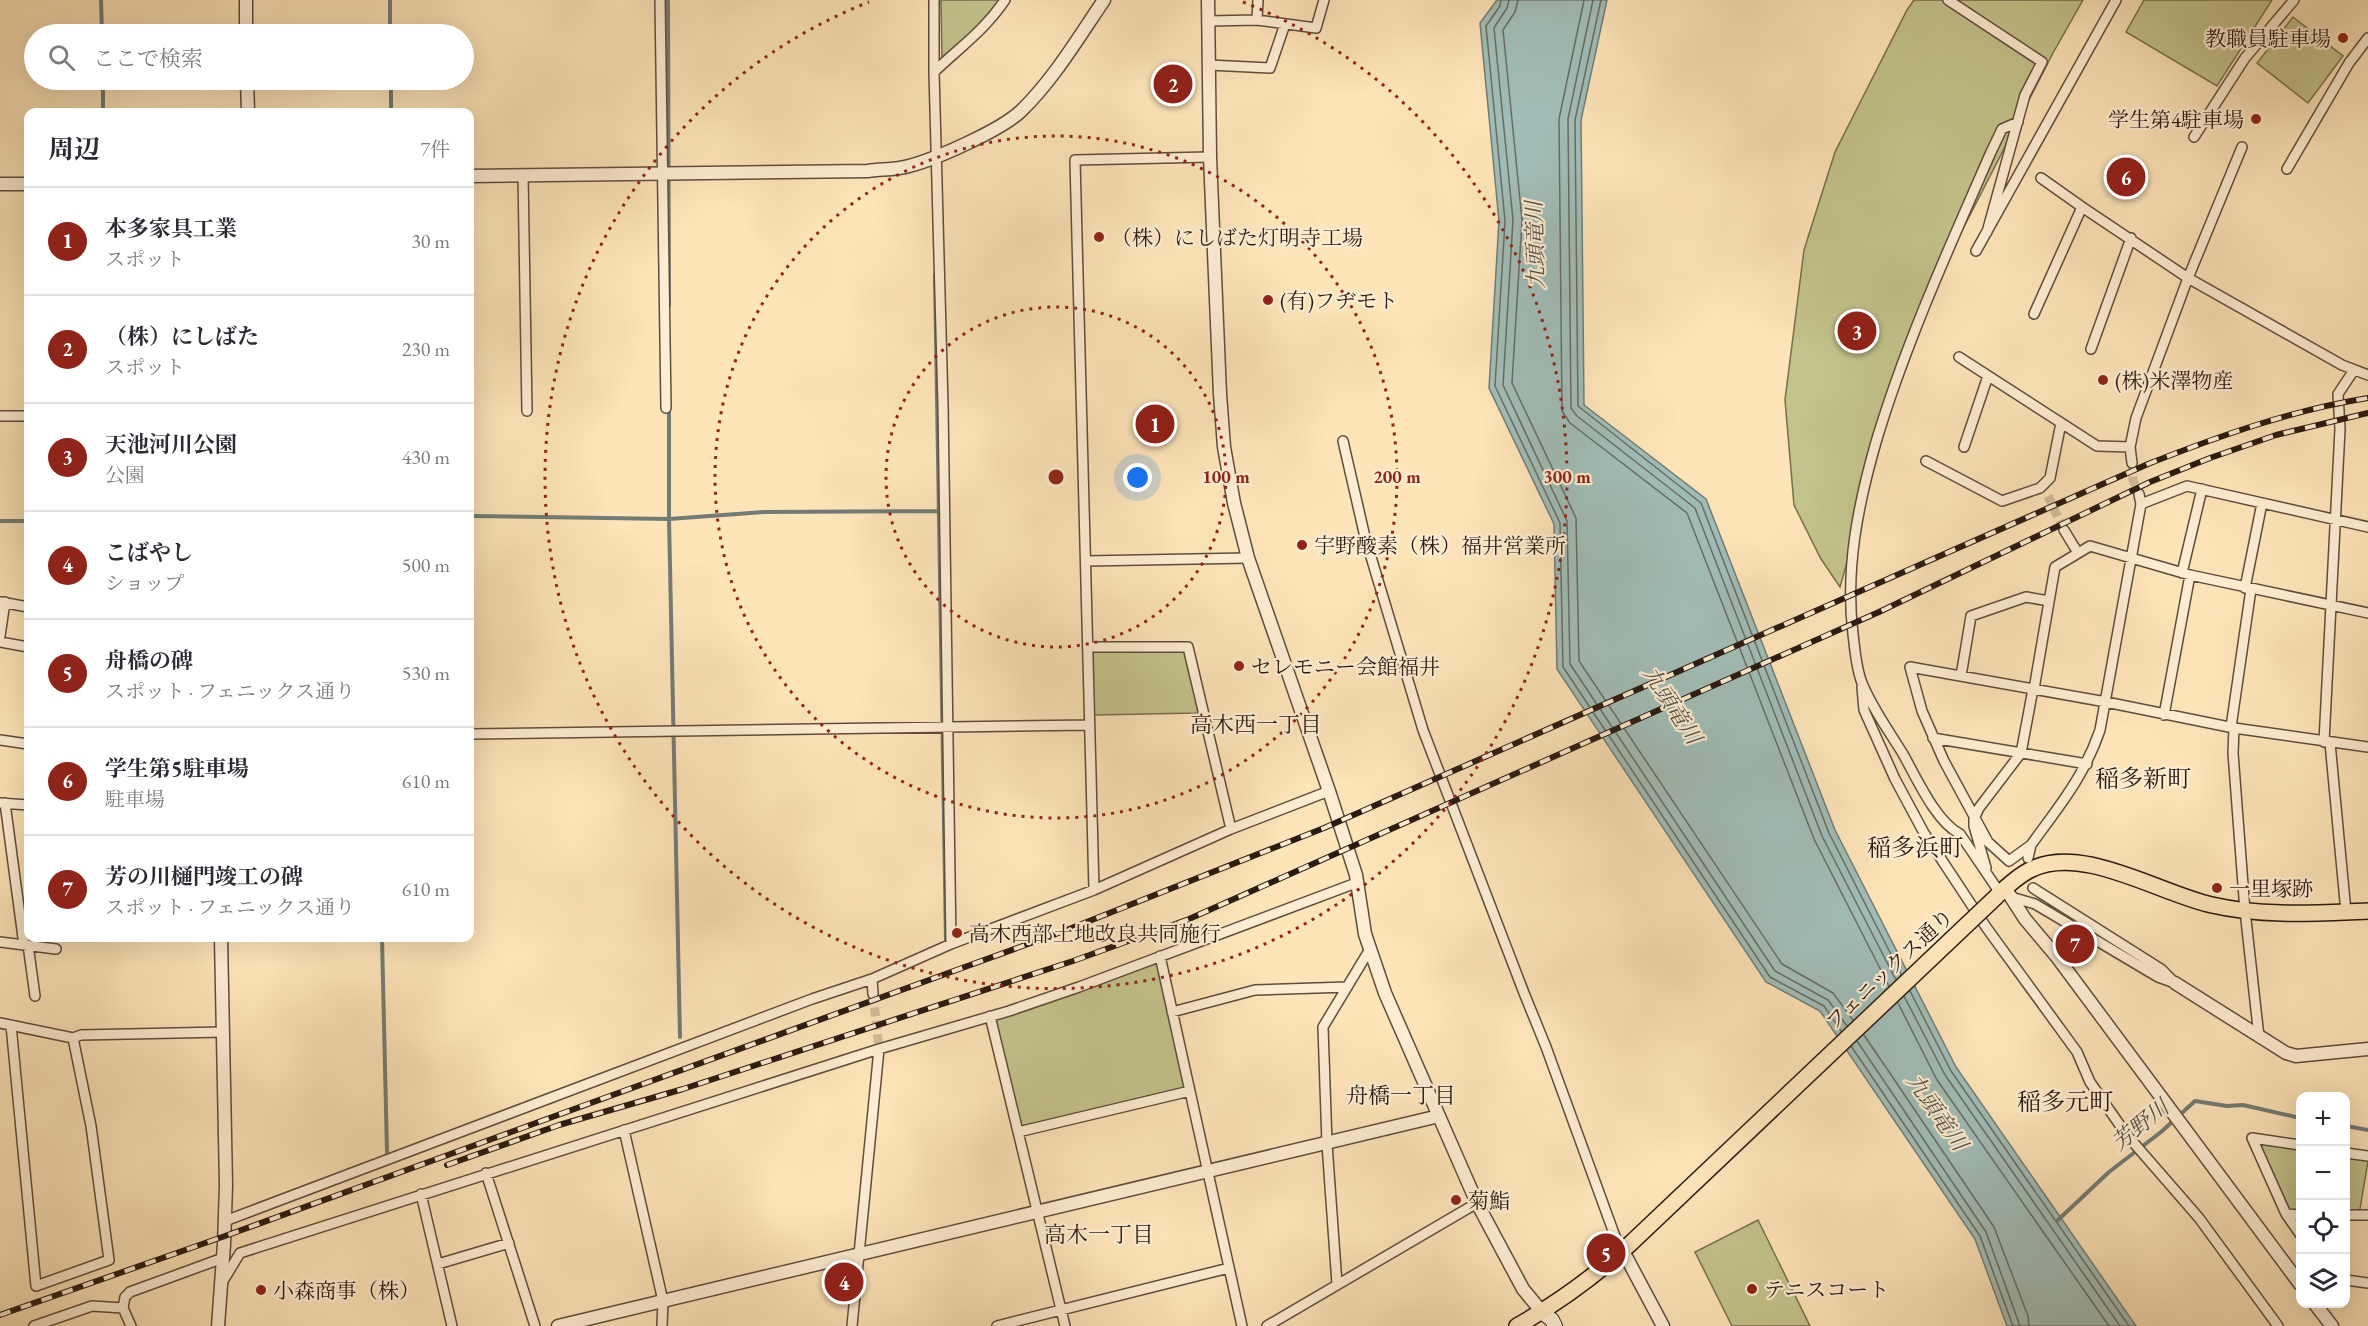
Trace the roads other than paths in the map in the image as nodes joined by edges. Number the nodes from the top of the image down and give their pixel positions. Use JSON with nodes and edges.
{"nodes":[{"id":1,"x":246,"y":0,"type":"edge"},
{"id":2,"x":660,"y":0,"type":"edge"},
{"id":3,"x":934,"y":0,"type":"edge"},
{"id":4,"x":1005,"y":0,"type":"edge"},
{"id":5,"x":1104,"y":0,"type":"edge"},
{"id":6,"x":1208,"y":0,"type":"edge"},
{"id":7,"x":1257,"y":0,"type":"edge"},
{"id":8,"x":1324,"y":0,"type":"edge"},
{"id":9,"x":1948,"y":0,"type":"edge"},
{"id":10,"x":2116,"y":0,"type":"edge"},
{"id":11,"x":2295,"y":0,"type":"edge"},
{"id":12,"x":1257,"y":20,"type":"junction"},
{"id":13,"x":1209,"y":21,"type":"junction"},
{"id":14,"x":246,"y":24,"type":"edge"},
{"id":15,"x":1285,"y":24,"type":"junction"},
{"id":16,"x":2368,"y":38,"type":"edge"},
{"id":17,"x":1209,"y":65,"type":"junction"},
{"id":18,"x":934,"y":72,"type":"junction"},
{"id":19,"x":247,"y":90,"type":"edge"},
{"id":20,"x":248,"y":108,"type":"edge"},
{"id":21,"x":2018,"y":122,"type":"junction"},
{"id":22,"x":2194,"y":137,"type":"dead end"},
{"id":23,"x":2242,"y":147,"type":"dead end"},
{"id":24,"x":937,"y":157,"type":"junction"},
{"id":25,"x":1210,"y":157,"type":"junction"},
{"id":26,"x":2287,"y":169,"type":"dead end"},
{"id":27,"x":663,"y":173,"type":"junction"},
{"id":28,"x":523,"y":175,"type":"junction"},
{"id":29,"x":474,"y":176,"type":"edge"},
{"id":30,"x":2040,"y":178,"type":"dead end"},
{"id":31,"x":0,"y":184,"type":"edge"},
{"id":32,"x":24,"y":184,"type":"edge"},
{"id":33,"x":2082,"y":207,"type":"junction"},
{"id":34,"x":1987,"y":232,"type":"junction"},
{"id":35,"x":2132,"y":238,"type":"junction"},
{"id":36,"x":1976,"y":251,"type":"dead end"},
{"id":37,"x":2188,"y":278,"type":"junction"},
{"id":38,"x":2034,"y":314,"type":"dead end"},
{"id":39,"x":2091,"y":349,"type":"dead end"},
{"id":40,"x":1959,"y":357,"type":"dead end"},
{"id":41,"x":2354,"y":370,"type":"junction"},
{"id":42,"x":2368,"y":375,"type":"edge"},
{"id":43,"x":1988,"y":376,"type":"junction"},
{"id":44,"x":666,"y":408,"type":"dead end"},
{"id":45,"x":527,"y":411,"type":"dead end"},
{"id":46,"x":0,"y":416,"type":"edge"},
{"id":47,"x":24,"y":416,"type":"edge"},
{"id":48,"x":2061,"y":423,"type":"junction"},
{"id":49,"x":1343,"y":441,"type":"dead end"},
{"id":50,"x":1964,"y":447,"type":"dead end"},
{"id":51,"x":2130,"y":447,"type":"junction"},
{"id":52,"x":1926,"y":461,"type":"dead end"},
{"id":53,"x":2132,"y":463,"type":"tunnel mouth"},
{"id":54,"x":2044,"y":484,"type":"junction"},
{"id":55,"x":2202,"y":489,"type":"junction"},
{"id":56,"x":2139,"y":494,"type":"tunnel mouth"},
{"id":57,"x":2048,"y":496,"type":"tunnel mouth"},
{"id":58,"x":2262,"y":503,"type":"junction"},
{"id":59,"x":2141,"y":504,"type":"junction"},
{"id":60,"x":2335,"y":519,"type":"junction"},
{"id":61,"x":2368,"y":527,"type":"edge"},
{"id":62,"x":2064,"y":530,"type":"tunnel mouth"},
{"id":63,"x":2078,"y":553,"type":"junction"},
{"id":64,"x":1248,"y":558,"type":"junction"},
{"id":65,"x":2131,"y":559,"type":"junction"},
{"id":66,"x":1086,"y":561,"type":"junction"},
{"id":67,"x":2186,"y":574,"type":"junction"},
{"id":68,"x":2248,"y":588,"type":"junction"},
{"id":69,"x":2049,"y":601,"type":"junction"},
{"id":70,"x":2,"y":602,"type":"edge"},
{"id":71,"x":2330,"y":605,"type":"junction"},
{"id":72,"x":24,"y":606,"type":"edge"},
{"id":73,"x":2368,"y":613,"type":"edge"},
{"id":74,"x":0,"y":636,"type":"edge"},
{"id":75,"x":0,"y":642,"type":"edge"},
{"id":76,"x":24,"y":646,"type":"edge"},
{"id":77,"x":1089,"y":647,"type":"junction"},
{"id":78,"x":1961,"y":676,"type":"junction"},
{"id":79,"x":1862,"y":682,"type":"junction"},
{"id":80,"x":2033,"y":689,"type":"junction"},
{"id":81,"x":2106,"y":702,"type":"junction"},
{"id":82,"x":2164,"y":714,"type":"junction"},
{"id":83,"x":1089,"y":725,"type":"junction"},
{"id":84,"x":947,"y":727,"type":"junction"},
{"id":85,"x":2232,"y":728,"type":"junction"},
{"id":86,"x":474,"y":734,"type":"edge"},
{"id":87,"x":1933,"y":738,"type":"junction"},
{"id":88,"x":0,"y":740,"type":"edge"},
{"id":89,"x":24,"y":743,"type":"edge"},
{"id":90,"x":2327,"y":743,"type":"junction"},
{"id":91,"x":2368,"y":747,"type":"edge"},
{"id":92,"x":2021,"y":753,"type":"junction"},
{"id":93,"x":2087,"y":764,"type":"junction"},
{"id":94,"x":1329,"y":790,"type":"junction"},
{"id":95,"x":3,"y":803,"type":"edge"},
{"id":96,"x":24,"y":805,"type":"edge"},
{"id":97,"x":1974,"y":819,"type":"junction"},
{"id":98,"x":1231,"y":829,"type":"junction"},
{"id":99,"x":2031,"y":846,"type":"junction"},
{"id":100,"x":2028,"y":858,"type":"tunnel mouth"},
{"id":101,"x":1989,"y":876,"type":"junction"},
{"id":102,"x":1356,"y":883,"type":"junction"},
{"id":103,"x":2033,"y":888,"type":"dead end"},
{"id":104,"x":1094,"y":890,"type":"junction"},
{"id":105,"x":2003,"y":894,"type":"junction"},
{"id":106,"x":2245,"y":911,"type":"junction"},
{"id":107,"x":2368,"y":911,"type":"edge"},
{"id":108,"x":2346,"y":912,"type":"junction"},
{"id":109,"x":24,"y":933,"type":"edge"},
{"id":110,"x":0,"y":942,"type":"edge"},
{"id":111,"x":26,"y":942,"type":"edge"},
{"id":112,"x":221,"y":942,"type":"edge"},
{"id":113,"x":951,"y":944,"type":"junction"},
{"id":114,"x":26,"y":945,"type":"junction"},
{"id":115,"x":56,"y":949,"type":"dead end"},
{"id":116,"x":1370,"y":949,"type":"junction"},
{"id":117,"x":1160,"y":956,"type":"junction"},
{"id":118,"x":872,"y":979,"type":"junction"},
{"id":119,"x":2175,"y":983,"type":"junction"},
{"id":120,"x":1347,"y":987,"type":"junction"},
{"id":121,"x":873,"y":994,"type":"tunnel mouth"},
{"id":122,"x":35,"y":996,"type":"dead end"},
{"id":123,"x":1172,"y":1012,"type":"junction"},
{"id":124,"x":990,"y":1016,"type":"junction"},
{"id":125,"x":0,"y":1023,"type":"edge"},
{"id":126,"x":11,"y":1025,"type":"junction"},
{"id":127,"x":223,"y":1032,"type":"junction"},
{"id":128,"x":2259,"y":1036,"type":"junction"},
{"id":129,"x":73,"y":1038,"type":"junction"},
{"id":130,"x":879,"y":1049,"type":"junction"},
{"id":131,"x":2368,"y":1049,"type":"edge"},
{"id":132,"x":1190,"y":1091,"type":"junction"},
{"id":133,"x":1439,"y":1116,"type":"junction"},
{"id":134,"x":624,"y":1130,"type":"junction"},
{"id":135,"x":1018,"y":1132,"type":"junction"},
{"id":136,"x":1327,"y":1144,"type":"junction"},
{"id":137,"x":2296,"y":1144,"type":"edge"},
{"id":138,"x":2350,"y":1154,"type":"edge"},
{"id":139,"x":2368,"y":1156,"type":"edge"},
{"id":140,"x":1208,"y":1171,"type":"junction"},
{"id":141,"x":486,"y":1173,"type":"junction"},
{"id":142,"x":421,"y":1194,"type":"junction"},
{"id":143,"x":1477,"y":1203,"type":"junction"},
{"id":144,"x":1037,"y":1212,"type":"junction"},
{"id":145,"x":2286,"y":1215,"type":"junction"},
{"id":146,"x":2296,"y":1215,"type":"edge"},
{"id":147,"x":2350,"y":1215,"type":"edge"},
{"id":148,"x":2368,"y":1215,"type":"edge"},
{"id":149,"x":225,"y":1221,"type":"junction"},
{"id":150,"x":2296,"y":1228,"type":"edge"},
{"id":151,"x":508,"y":1244,"type":"junction"},
{"id":152,"x":1626,"y":1247,"type":"junction"},
{"id":153,"x":860,"y":1255,"type":"junction"},
{"id":154,"x":223,"y":1258,"type":"junction"},
{"id":155,"x":438,"y":1264,"type":"junction"},
{"id":156,"x":1229,"y":1268,"type":"junction"},
{"id":157,"x":2296,"y":1277,"type":"edge"},
{"id":158,"x":2350,"y":1281,"type":"edge"},
{"id":159,"x":2368,"y":1283,"type":"edge"},
{"id":160,"x":221,"y":1284,"type":"junction"},
{"id":161,"x":1337,"y":1284,"type":"junction"},
{"id":162,"x":663,"y":1301,"type":"junction"},
{"id":163,"x":123,"y":1308,"type":"junction"},
{"id":164,"x":2318,"y":1308,"type":"edge"},
{"id":165,"x":1061,"y":1310,"type":"junction"},
{"id":166,"x":1542,"y":1312,"type":"junction"},
{"id":167,"x":34,"y":1326,"type":"edge"},
{"id":168,"x":130,"y":1326,"type":"edge"},
{"id":169,"x":218,"y":1326,"type":"edge"},
{"id":170,"x":453,"y":1326,"type":"edge"},
{"id":171,"x":535,"y":1326,"type":"edge"},
{"id":172,"x":558,"y":1326,"type":"edge"},
{"id":173,"x":662,"y":1326,"type":"edge"},
{"id":174,"x":852,"y":1326,"type":"edge"},
{"id":175,"x":997,"y":1326,"type":"edge"},
{"id":176,"x":1065,"y":1326,"type":"edge"},
{"id":177,"x":1242,"y":1326,"type":"edge"},
{"id":178,"x":1267,"y":1326,"type":"edge"},
{"id":179,"x":1517,"y":1326,"type":"edge"},
{"id":180,"x":1555,"y":1326,"type":"edge"},
{"id":181,"x":1663,"y":1326,"type":"edge"},
{"id":182,"x":2278,"y":1326,"type":"edge"},
{"id":183,"x":2332,"y":1326,"type":"edge"}],
"edges":[{"from":1,"to":14,"type":"street"},
{"from":2,"to":27,"type":"street"},
{"from":3,"to":18,"type":"street"},
{"from":4,"to":18,"type":"street"},
{"from":5,"to":24,"type":"street"},
{"from":6,"to":13,"type":"street"},
{"from":7,"to":12,"type":"street"},
{"from":8,"to":15,"type":"street"},
{"from":9,"to":21,"type":"street"},
{"from":10,"to":34,"type":"street"},
{"from":11,"to":22,"type":"street"},
{"from":12,"to":13,"type":"street"},
{"from":12,"to":15,"type":"street"},
{"from":13,"to":17,"type":"street"},
{"from":15,"to":17,"type":"street"},
{"from":16,"to":26,"type":"street"},
{"from":17,"to":25,"type":"street"},
{"from":18,"to":24,"type":"street"},
{"from":19,"to":20,"type":"street"},
{"from":21,"to":34,"type":"street"},
{"from":21,"to":79,"type":"street"},
{"from":23,"to":37,"type":"street"},
{"from":24,"to":27,"type":"street"},
{"from":24,"to":84,"type":"street"},
{"from":25,"to":64,"type":"street"},
{"from":25,"to":66,"type":"street"},
{"from":27,"to":28,"type":"street"},
{"from":27,"to":44,"type":"street"},
{"from":28,"to":29,"type":"street"},
{"from":28,"to":45,"type":"street"},
{"from":30,"to":33,"type":"street"},
{"from":31,"to":32,"type":"street"},
{"from":33,"to":35,"type":"street"},
{"from":33,"to":38,"type":"street"},
{"from":34,"to":36,"type":"street"},
{"from":35,"to":37,"type":"street"},
{"from":35,"to":39,"type":"street"},
{"from":37,"to":41,"type":"street"},
{"from":37,"to":51,"type":"street"},
{"from":40,"to":43,"type":"street"},
{"from":41,"to":42,"type":"street"},
{"from":41,"to":60,"type":"street"},
{"from":43,"to":48,"type":"street"},
{"from":43,"to":50,"type":"street"},
{"from":46,"to":47,"type":"street"},
{"from":48,"to":51,"type":"street"},
{"from":48,"to":54,"type":"street"},
{"from":49,"to":152,"type":"street"},
{"from":51,"to":53,"type":"street"},
{"from":52,"to":54,"type":"street"},
{"from":54,"to":57,"type":"street"},
{"from":55,"to":58,"type":"street"},
{"from":55,"to":59,"type":"street"},
{"from":55,"to":67,"type":"street"},
{"from":56,"to":59,"type":"street"},
{"from":58,"to":60,"type":"street"},
{"from":58,"to":68,"type":"street"},
{"from":59,"to":65,"type":"street"},
{"from":60,"to":61,"type":"street"},
{"from":60,"to":71,"type":"street"},
{"from":62,"to":63,"type":"street"},
{"from":63,"to":65,"type":"street"},
{"from":63,"to":69,"type":"street"},
{"from":64,"to":66,"type":"street"},
{"from":64,"to":94,"type":"street"},
{"from":65,"to":67,"type":"street"},
{"from":65,"to":81,"type":"street"},
{"from":66,"to":77,"type":"street"},
{"from":67,"to":68,"type":"street"},
{"from":67,"to":82,"type":"street"},
{"from":68,"to":71,"type":"street"},
{"from":68,"to":85,"type":"street"},
{"from":69,"to":78,"type":"street"},
{"from":69,"to":80,"type":"street"},
{"from":70,"to":72,"type":"street"},
{"from":70,"to":74,"type":"street"},
{"from":71,"to":73,"type":"street"},
{"from":71,"to":90,"type":"street"},
{"from":75,"to":76,"type":"street"},
{"from":77,"to":83,"type":"street"},
{"from":77,"to":98,"type":"street"},
{"from":78,"to":80,"type":"street"},
{"from":78,"to":87,"type":"street"},
{"from":79,"to":101,"type":"street"},
{"from":79,"to":182,"type":"street"},
{"from":80,"to":81,"type":"street"},
{"from":80,"to":92,"type":"street"},
{"from":81,"to":82,"type":"street"},
{"from":81,"to":93,"type":"street"},
{"from":82,"to":85,"type":"street"},
{"from":83,"to":84,"type":"street"},
{"from":83,"to":104,"type":"street"},
{"from":84,"to":86,"type":"street"},
{"from":84,"to":113,"type":"street"},
{"from":85,"to":90,"type":"street"},
{"from":85,"to":106,"type":"street"},
{"from":87,"to":92,"type":"street"},
{"from":87,"to":97,"type":"street"},
{"from":88,"to":89,"type":"street"},
{"from":90,"to":91,"type":"street"},
{"from":90,"to":108,"type":"street"},
{"from":92,"to":93,"type":"street"},
{"from":92,"to":97,"type":"street"},
{"from":93,"to":99,"type":"street"},
{"from":94,"to":98,"type":"street"},
{"from":94,"to":102,"type":"street"},
{"from":95,"to":96,"type":"street"},
{"from":95,"to":109,"type":"street"},
{"from":97,"to":99,"type":"street"},
{"from":97,"to":101,"type":"street"},
{"from":98,"to":104,"type":"street"},
{"from":99,"to":100,"type":"street"},
{"from":101,"to":105,"type":"street"},
{"from":102,"to":116,"type":"street"},
{"from":102,"to":117,"type":"street"},
{"from":103,"to":119,"type":"street"},
{"from":104,"to":113,"type":"street"},
{"from":105,"to":106,"type":"main road","name":"フェニックス通り"},
{"from":105,"to":119,"type":"street"},
{"from":105,"to":152,"type":"main road","name":"フェニックス通り","bridge":true},
{"from":105,"to":157,"type":"street"},
{"from":106,"to":108,"type":"main road","name":"フェニックス通り"},
{"from":106,"to":128,"type":"street"},
{"from":107,"to":108,"type":"main road","name":"フェニックス通り"},
{"from":110,"to":114,"type":"street"},
{"from":111,"to":114,"type":"street"},
{"from":112,"to":127,"type":"street"},
{"from":113,"to":118,"type":"street"},
{"from":114,"to":115,"type":"street"},
{"from":114,"to":122,"type":"street"},
{"from":116,"to":120,"type":"street"},
{"from":116,"to":133,"type":"street"},
{"from":117,"to":123,"type":"street"},
{"from":117,"to":124,"type":"street"},
{"from":118,"to":121,"type":"street"},
{"from":118,"to":149,"type":"street"},
{"from":119,"to":128,"type":"street"},
{"from":120,"to":123,"type":"street"},
{"from":120,"to":136,"type":"street"},
{"from":123,"to":132,"type":"street"},
{"from":124,"to":130,"type":"street"},
{"from":124,"to":135,"type":"street"},
{"from":125,"to":126,"type":"street"},
{"from":126,"to":129,"type":"street"},
{"from":126,"to":129,"type":"street"},
{"from":127,"to":129,"type":"street"},
{"from":127,"to":149,"type":"street"},
{"from":128,"to":131,"type":"street"},
{"from":130,"to":134,"type":"street"},
{"from":130,"to":153,"type":"street"},
{"from":132,"to":135,"type":"street"},
{"from":132,"to":140,"type":"street"},
{"from":133,"to":136,"type":"street"},
{"from":133,"to":143,"type":"street"},
{"from":134,"to":141,"type":"street"},
{"from":134,"to":162,"type":"street"},
{"from":135,"to":144,"type":"street"},
{"from":136,"to":140,"type":"street"},
{"from":136,"to":161,"type":"street"},
{"from":137,"to":145,"type":"street"},
{"from":138,"to":139,"type":"street"},
{"from":140,"to":144,"type":"street"},
{"from":140,"to":156,"type":"street"},
{"from":141,"to":142,"type":"street"},
{"from":141,"to":151,"type":"street"},
{"from":142,"to":155,"type":"street"},
{"from":142,"to":160,"type":"street"},
{"from":143,"to":161,"type":"street"},
{"from":143,"to":166,"type":"street"},
{"from":144,"to":153,"type":"street"},
{"from":144,"to":165,"type":"street"},
{"from":145,"to":146,"type":"street"},
{"from":145,"to":150,"type":"street"},
{"from":147,"to":148,"type":"street"},
{"from":149,"to":154,"type":"street"},
{"from":151,"to":155,"type":"street"},
{"from":151,"to":171,"type":"street"},
{"from":152,"to":166,"type":"main road","name":"フェニックス通り"},
{"from":152,"to":181,"type":"street"},
{"from":153,"to":162,"type":"street"},
{"from":153,"to":174,"type":"street"},
{"from":154,"to":160,"type":"street"},
{"from":154,"to":163,"type":"street"},
{"from":155,"to":170,"type":"street"},
{"from":156,"to":165,"type":"street"},
{"from":156,"to":177,"type":"street"},
{"from":158,"to":159,"type":"street"},
{"from":160,"to":169,"type":"street"},
{"from":161,"to":178,"type":"street"},
{"from":162,"to":172,"type":"street"},
{"from":162,"to":173,"type":"street"},
{"from":163,"to":167,"type":"street"},
{"from":163,"to":168,"type":"street"},
{"from":164,"to":183,"type":"street"},
{"from":165,"to":175,"type":"street"},
{"from":165,"to":176,"type":"street"},
{"from":166,"to":179,"type":"main road","name":"フェニックス通り"},
{"from":166,"to":180,"type":"main road"}]}
